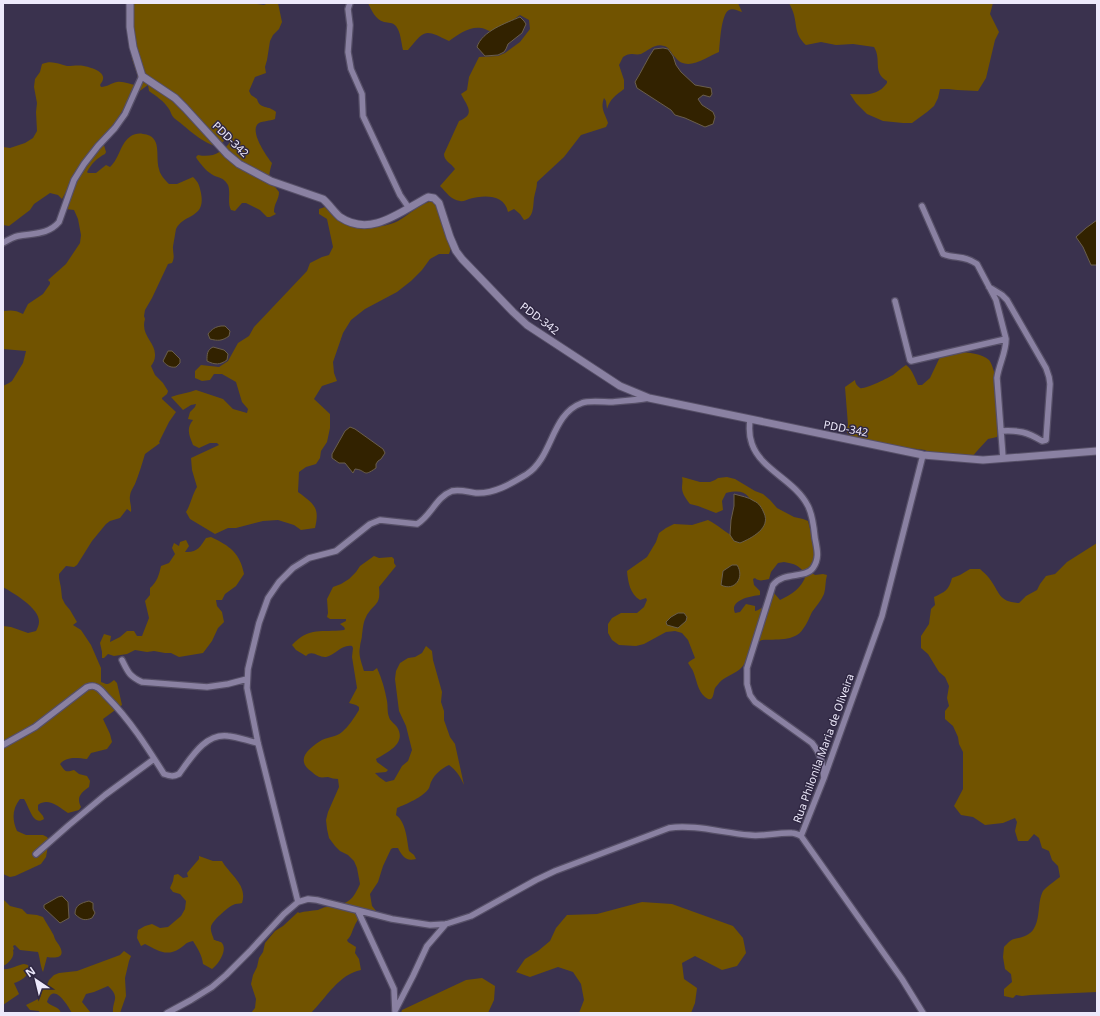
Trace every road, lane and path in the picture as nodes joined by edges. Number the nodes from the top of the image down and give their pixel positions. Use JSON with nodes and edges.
{"nodes":[{"id":1,"x":130,"y":3,"type":"edge"},
{"id":2,"x":350,"y":3,"type":"edge"},
{"id":3,"x":142,"y":76,"type":"junction"},
{"id":4,"x":922,"y":206,"type":"dead end"},
{"id":5,"x":410,"y":208,"type":"junction"},
{"id":6,"x":3,"y":243,"type":"edge"},
{"id":7,"x":989,"y":286,"type":"junction"},
{"id":8,"x":896,"y":301,"type":"dead end"},
{"id":9,"x":1006,"y":339,"type":"junction"},
{"id":10,"x":649,"y":398,"type":"junction"},
{"id":11,"x":750,"y":420,"type":"junction"},
{"id":12,"x":1001,"y":431,"type":"junction"},
{"id":13,"x":1097,"y":451,"type":"edge"},
{"id":14,"x":923,"y":455,"type":"junction"},
{"id":15,"x":1003,"y":458,"type":"junction"},
{"id":16,"x":122,"y":660,"type":"dead end"},
{"id":17,"x":247,"y":679,"type":"junction"},
{"id":18,"x":258,"y":743,"type":"junction"},
{"id":19,"x":3,"y":745,"type":"edge"},
{"id":20,"x":154,"y":759,"type":"junction"},
{"id":21,"x":824,"y":778,"type":"junction"},
{"id":22,"x":801,"y":836,"type":"junction"},
{"id":23,"x":36,"y":854,"type":"dead end"},
{"id":24,"x":298,"y":902,"type":"junction"},
{"id":25,"x":358,"y":911,"type":"junction"},
{"id":26,"x":446,"y":924,"type":"junction"},
{"id":27,"x":395,"y":1012,"type":"edge"},
{"id":28,"x":167,"y":1013,"type":"edge"},
{"id":29,"x":923,"y":1013,"type":"edge"}],
"edges":[{"from":1,"to":3,"type":"street"},
{"from":2,"to":5,"type":"street"},
{"from":3,"to":5,"type":"street","name":"PDD-342","number":"PDD-342"},
{"from":3,"to":6,"type":"street"},
{"from":4,"to":7,"type":"street"},
{"from":5,"to":10,"type":"street","name":"PDD-342","number":"PDD-342"},
{"from":7,"to":9,"type":"street"},
{"from":7,"to":12,"type":"street"},
{"from":8,"to":9,"type":"street"},
{"from":9,"to":12,"type":"street"},
{"from":10,"to":11,"type":"street","name":"PDD-342","number":"PDD-342"},
{"from":10,"to":17,"type":"street"},
{"from":11,"to":14,"type":"street","name":"PDD-342","number":"PDD-342"},
{"from":11,"to":21,"type":"street"},
{"from":12,"to":15,"type":"street"},
{"from":13,"to":15,"type":"street","name":"PDD-342","number":"PDD-342"},
{"from":14,"to":15,"type":"street","name":"PDD-342","number":"PDD-342"},
{"from":14,"to":21,"type":"street","name":"Rua Philonila Maria de Oliveira"},
{"from":16,"to":17,"type":"street"},
{"from":17,"to":18,"type":"street"},
{"from":18,"to":20,"type":"street"},
{"from":18,"to":24,"type":"street"},
{"from":19,"to":20,"type":"street"},
{"from":20,"to":23,"type":"street"},
{"from":21,"to":22,"type":"street","name":"Rua Philonila Maria de Oliveira"},
{"from":22,"to":26,"type":"street","name":"Rua Philonila Maria de Oliveira"},
{"from":22,"to":29,"type":"street"},
{"from":24,"to":25,"type":"street","name":"Rua Philonila Maria de Oliveira"},
{"from":24,"to":28,"type":"street"},
{"from":25,"to":26,"type":"street","name":"Rua Philonila Maria de Oliveira"},
{"from":25,"to":27,"type":"street"},
{"from":26,"to":27,"type":"street"}]}
